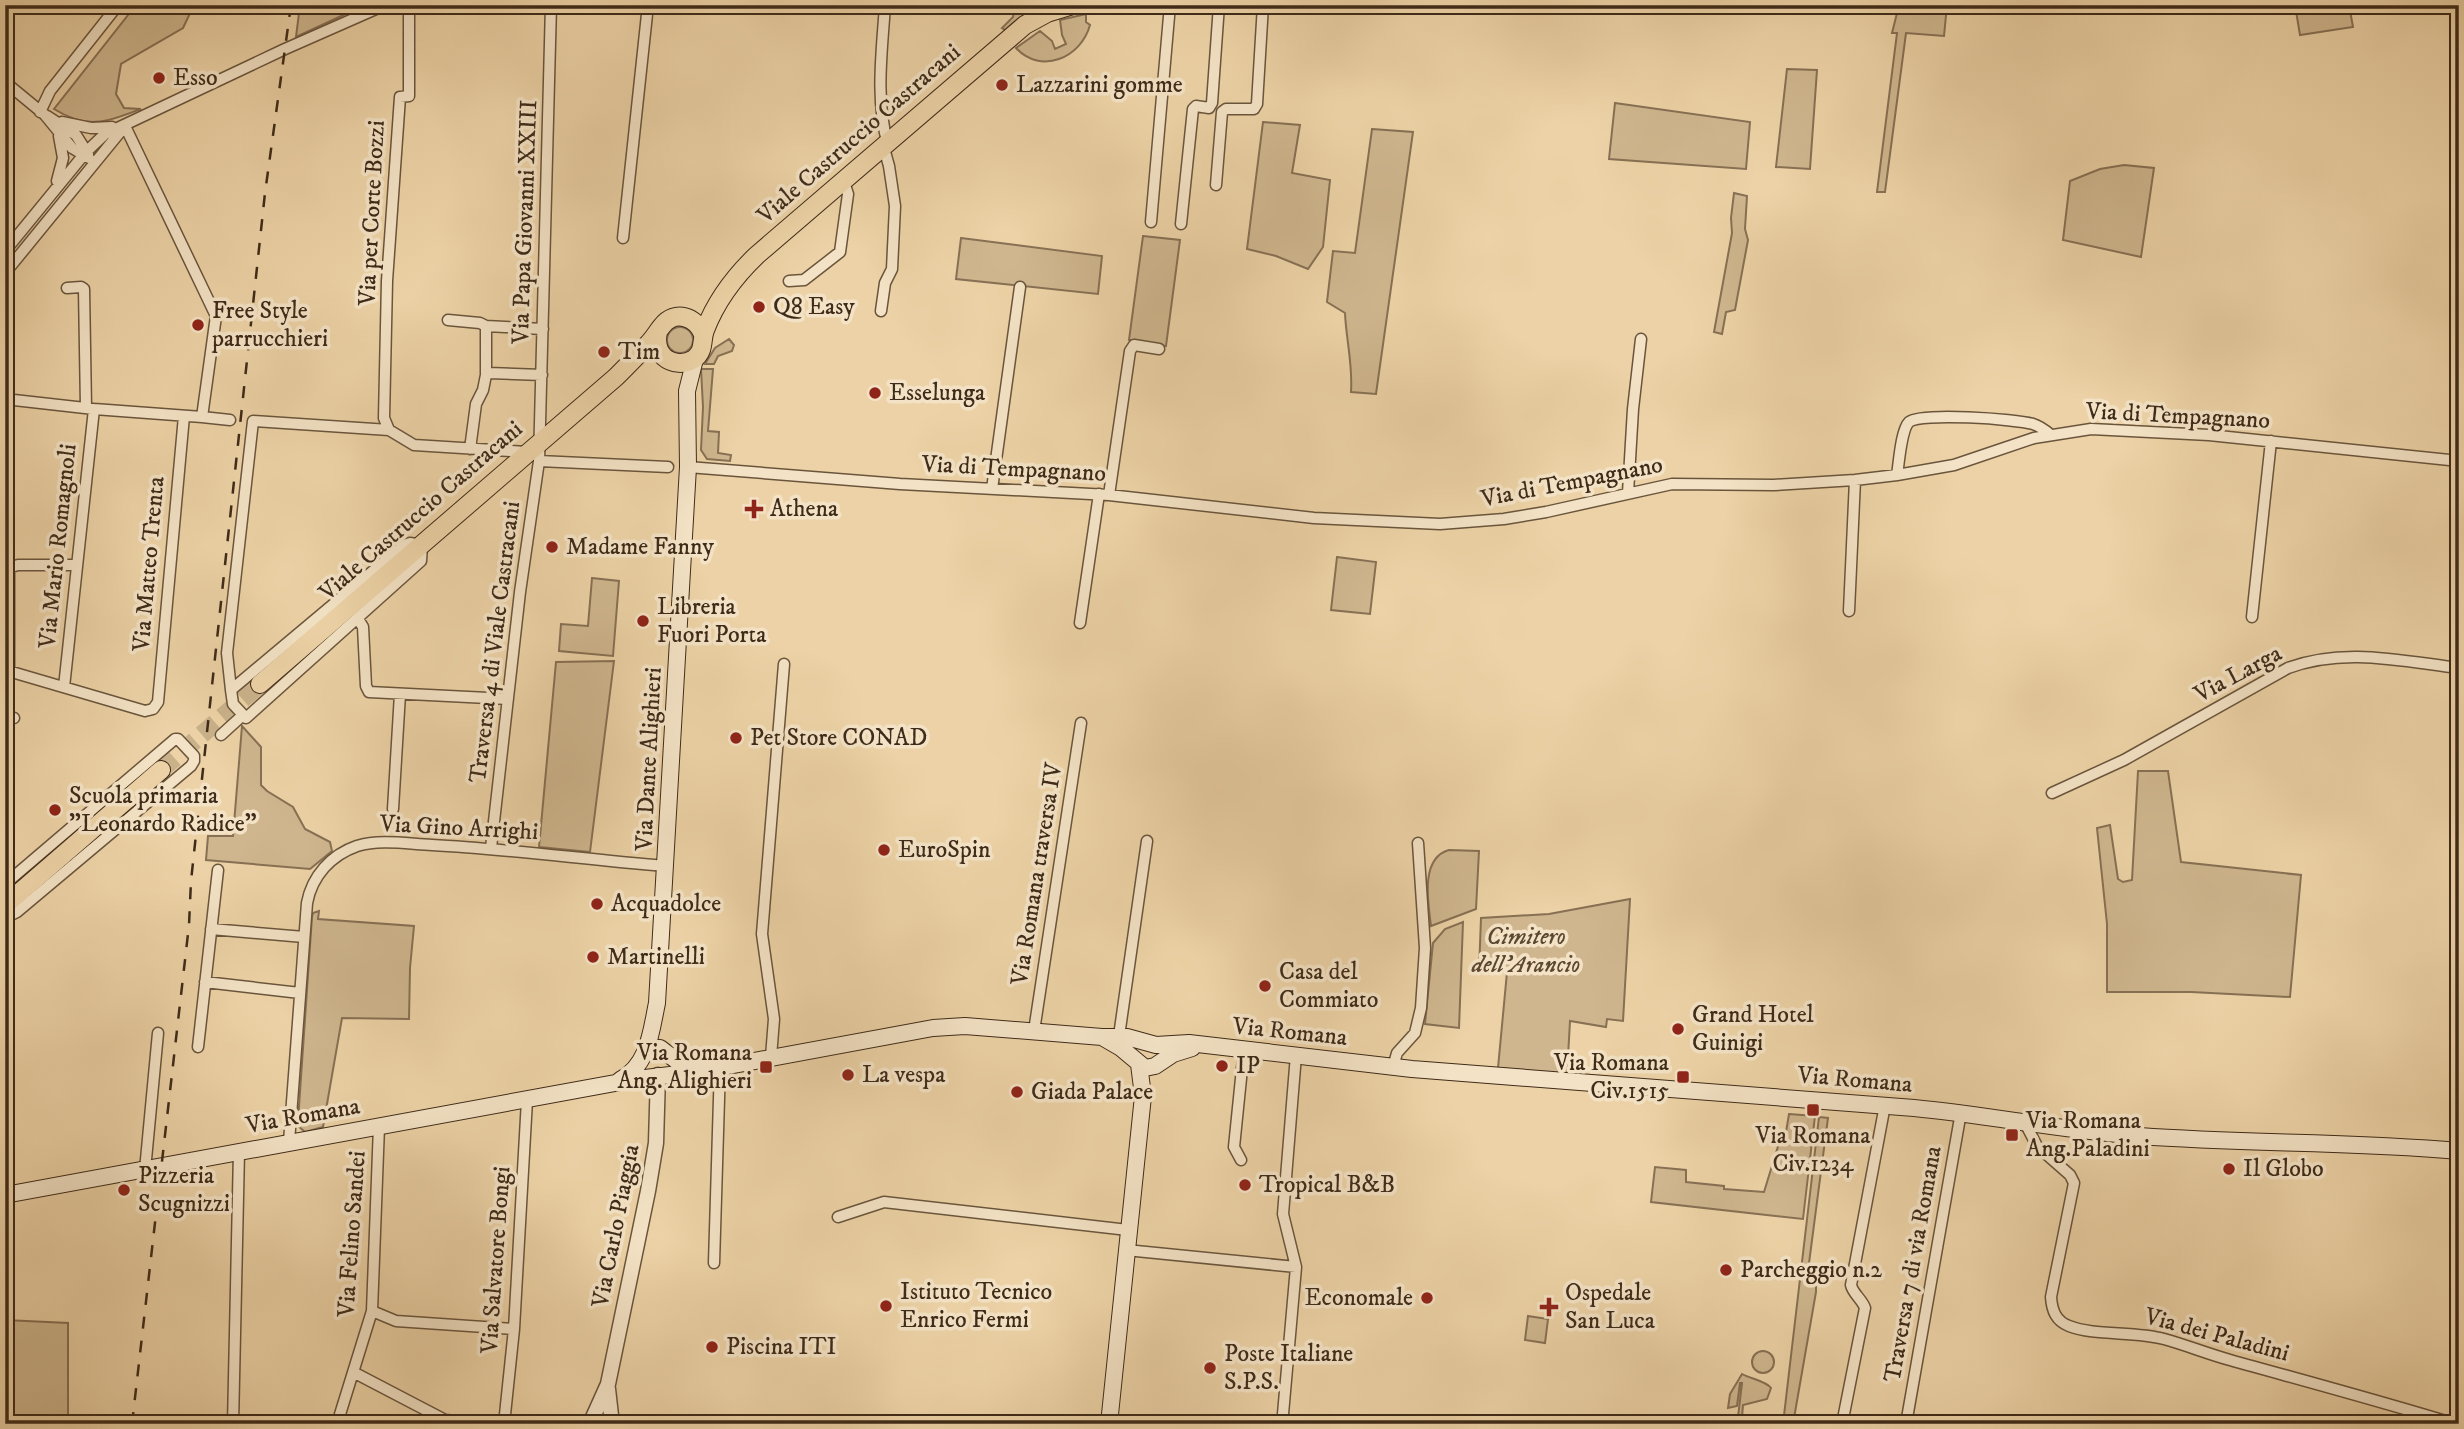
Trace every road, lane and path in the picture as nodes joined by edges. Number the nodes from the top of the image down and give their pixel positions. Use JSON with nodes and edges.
{"nodes":[{"id":1,"x":118,"y":5,"type":"edge"},
{"id":2,"x":385,"y":5,"type":"edge"},
{"id":3,"x":409,"y":5,"type":"edge"},
{"id":4,"x":551,"y":5,"type":"edge"},
{"id":5,"x":648,"y":5,"type":"edge"},
{"id":6,"x":885,"y":5,"type":"edge"},
{"id":7,"x":1073,"y":5,"type":"edge"},
{"id":8,"x":1170,"y":5,"type":"edge"},
{"id":9,"x":1219,"y":5,"type":"edge"},
{"id":10,"x":1263,"y":5,"type":"edge"},
{"id":11,"x":5,"y":82,"type":"edge"},
{"id":12,"x":43,"y":113,"type":"junction"},
{"id":13,"x":57,"y":121,"type":"junction"},
{"id":14,"x":125,"y":126,"type":"junction"},
{"id":15,"x":58,"y":133,"type":"junction"},
{"id":16,"x":886,"y":146,"type":"junction"},
{"id":17,"x":84,"y":154,"type":"junction"},
{"id":18,"x":94,"y":161,"type":"junction"},
{"id":19,"x":844,"y":182,"type":"junction"},
{"id":20,"x":1216,"y":186,"type":"dead end"},
{"id":21,"x":51,"y":193,"type":"junction"},
{"id":22,"x":1151,"y":222,"type":"dead end"},
{"id":23,"x":1181,"y":224,"type":"dead end"},
{"id":24,"x":623,"y":238,"type":"dead end"},
{"id":25,"x":5,"y":251,"type":"edge"},
{"id":26,"x":5,"y":273,"type":"edge"},
{"id":27,"x":789,"y":281,"type":"dead end"},
{"id":28,"x":1020,"y":287,"type":"dead end"},
{"id":29,"x":67,"y":288,"type":"dead end"},
{"id":30,"x":723,"y":294,"type":"junction"},
{"id":31,"x":881,"y":311,"type":"dead end"},
{"id":32,"x":690,"y":319,"type":"junction"},
{"id":33,"x":448,"y":320,"type":"dead end"},
{"id":34,"x":486,"y":326,"type":"junction"},
{"id":35,"x":543,"y":329,"type":"junction"},
{"id":36,"x":658,"y":332,"type":"junction"},
{"id":37,"x":703,"y":334,"type":"junction"},
{"id":38,"x":1641,"y":340,"type":"dead end"},
{"id":39,"x":1159,"y":349,"type":"dead end"},
{"id":40,"x":666,"y":357,"type":"junction"},
{"id":41,"x":695,"y":359,"type":"junction"},
{"id":42,"x":541,"y":374,"type":"junction"},
{"id":43,"x":486,"y":375,"type":"junction"},
{"id":44,"x":616,"y":377,"type":"junction"},
{"id":45,"x":687,"y":391,"type":"junction"},
{"id":46,"x":5,"y":399,"type":"edge"},
{"id":47,"x":90,"y":409,"type":"junction"},
{"id":48,"x":184,"y":416,"type":"junction"},
{"id":49,"x":202,"y":417,"type":"junction"},
{"id":50,"x":230,"y":420,"type":"dead end"},
{"id":51,"x":389,"y":430,"type":"junction"},
{"id":52,"x":2051,"y":435,"type":"junction"},
{"id":53,"x":2271,"y":441,"type":"junction"},
{"id":54,"x":470,"y":449,"type":"junction"},
{"id":55,"x":535,"y":451,"type":"junction"},
{"id":56,"x":2459,"y":461,"type":"edge"},
{"id":57,"x":668,"y":467,"type":"dead end"},
{"id":58,"x":688,"y":467,"type":"junction"},
{"id":59,"x":1898,"y":475,"type":"junction"},
{"id":60,"x":1855,"y":480,"type":"junction"},
{"id":61,"x":992,"y":489,"type":"junction"},
{"id":62,"x":1628,"y":493,"type":"junction"},
{"id":63,"x":1104,"y":494,"type":"junction"},
{"id":64,"x":422,"y":545,"type":"junction"},
{"id":65,"x":77,"y":565,"type":"junction"},
{"id":66,"x":1849,"y":611,"type":"dead end"},
{"id":67,"x":2252,"y":617,"type":"dead end"},
{"id":68,"x":358,"y":619,"type":"junction"},
{"id":69,"x":1080,"y":623,"type":"dead end"},
{"id":70,"x":784,"y":664,"type":"dead end"},
{"id":71,"x":2459,"y":668,"type":"edge"},
{"id":72,"x":7,"y":670,"type":"edge"},
{"id":73,"x":260,"y":684,"type":"tunnel mouth"},
{"id":74,"x":64,"y":687,"type":"junction"},
{"id":75,"x":231,"y":690,"type":"junction"},
{"id":76,"x":400,"y":694,"type":"junction"},
{"id":77,"x":508,"y":699,"type":"junction"},
{"id":78,"x":243,"y":715,"type":"junction"},
{"id":79,"x":1081,"y":723,"type":"dead end"},
{"id":80,"x":221,"y":734,"type":"dead end"},
{"id":81,"x":161,"y":770,"type":"tunnel mouth"},
{"id":82,"x":2053,"y":793,"type":"dead end"},
{"id":83,"x":393,"y":809,"type":"dead end"},
{"id":84,"x":1147,"y":841,"type":"dead end"},
{"id":85,"x":1418,"y":843,"type":"dead end"},
{"id":86,"x":491,"y":848,"type":"junction"},
{"id":87,"x":667,"y":866,"type":"junction"},
{"id":88,"x":218,"y":870,"type":"dead end"},
{"id":89,"x":5,"y":884,"type":"edge"},
{"id":90,"x":5,"y":905,"type":"edge"},
{"id":91,"x":5,"y":912,"type":"edge"},
{"id":92,"x":211,"y":929,"type":"junction"},
{"id":93,"x":304,"y":937,"type":"junction"},
{"id":94,"x":205,"y":982,"type":"junction"},
{"id":95,"x":300,"y":993,"type":"junction"},
{"id":96,"x":1034,"y":1031,"type":"junction"},
{"id":97,"x":159,"y":1033,"type":"dead end"},
{"id":98,"x":1119,"y":1036,"type":"junction"},
{"id":99,"x":1102,"y":1037,"type":"junction"},
{"id":100,"x":1151,"y":1044,"type":"junction"},
{"id":101,"x":1205,"y":1046,"type":"junction"},
{"id":102,"x":198,"y":1047,"type":"dead end"},
{"id":103,"x":1244,"y":1049,"type":"junction"},
{"id":104,"x":655,"y":1053,"type":"junction"},
{"id":105,"x":1296,"y":1055,"type":"junction"},
{"id":106,"x":771,"y":1056,"type":"junction"},
{"id":107,"x":1147,"y":1063,"type":"junction"},
{"id":108,"x":720,"y":1066,"type":"junction"},
{"id":109,"x":1393,"y":1067,"type":"junction"},
{"id":110,"x":703,"y":1069,"type":"junction"},
{"id":111,"x":657,"y":1075,"type":"junction"},
{"id":112,"x":608,"y":1085,"type":"junction"},
{"id":113,"x":527,"y":1100,"type":"junction"},
{"id":114,"x":1885,"y":1105,"type":"junction"},
{"id":115,"x":1961,"y":1112,"type":"junction"},
{"id":116,"x":2025,"y":1123,"type":"junction"},
{"id":117,"x":380,"y":1125,"type":"junction"},
{"id":118,"x":289,"y":1142,"type":"junction"},
{"id":119,"x":239,"y":1151,"type":"junction"},
{"id":120,"x":2459,"y":1151,"type":"edge"},
{"id":121,"x":1241,"y":1160,"type":"dead end"},
{"id":122,"x":145,"y":1170,"type":"junction"},
{"id":123,"x":5,"y":1195,"type":"edge"},
{"id":124,"x":838,"y":1217,"type":"dead end"},
{"id":125,"x":1128,"y":1230,"type":"junction"},
{"id":126,"x":1126,"y":1250,"type":"junction"},
{"id":127,"x":714,"y":1263,"type":"dead end"},
{"id":128,"x":1296,"y":1267,"type":"junction"},
{"id":129,"x":372,"y":1311,"type":"junction"},
{"id":130,"x":514,"y":1329,"type":"junction"},
{"id":131,"x":353,"y":1372,"type":"junction"},
{"id":132,"x":608,"y":1384,"type":"junction"},
{"id":133,"x":1283,"y":1414,"type":"dead end"},
{"id":134,"x":445,"y":1422,"type":"edge"},
{"id":135,"x":233,"y":1424,"type":"edge"},
{"id":136,"x":337,"y":1424,"type":"edge"},
{"id":137,"x":492,"y":1424,"type":"edge"},
{"id":138,"x":504,"y":1424,"type":"edge"},
{"id":139,"x":590,"y":1424,"type":"edge"},
{"id":140,"x":612,"y":1424,"type":"edge"},
{"id":141,"x":1109,"y":1424,"type":"edge"},
{"id":142,"x":1842,"y":1424,"type":"edge"},
{"id":143,"x":1906,"y":1424,"type":"edge"},
{"id":144,"x":2455,"y":1424,"type":"edge"}],
"edges":[{"from":1,"to":12,"type":"street"},
{"from":2,"to":14,"type":"street"},
{"from":3,"to":51,"type":"street","name":"Via per Corte Bozzi"},
{"from":4,"to":35,"type":"street","name":"Via Papa Giovanni XXIII"},
{"from":5,"to":24,"type":"street"},
{"from":6,"to":16,"type":"street"},
{"from":7,"to":16,"type":"main road","name":"Viale Castruccio Castracani"},
{"from":8,"to":22,"type":"street"},
{"from":9,"to":23,"type":"street"},
{"from":10,"to":20,"type":"street"},
{"from":11,"to":12,"type":"street"},
{"from":12,"to":13,"type":"street"},
{"from":12,"to":15,"type":"street"},
{"from":13,"to":14,"type":"street"},
{"from":13,"to":17,"type":"street"},
{"from":14,"to":17,"type":"street"},
{"from":14,"to":18,"type":"street"},
{"from":14,"to":49,"type":"street"},
{"from":15,"to":17,"type":"street"},
{"from":15,"to":21,"type":"street"},
{"from":16,"to":19,"type":"main road","name":"Viale Castruccio Castracani"},
{"from":16,"to":31,"type":"street"},
{"from":17,"to":18,"type":"street"},
{"from":17,"to":21,"type":"street"},
{"from":18,"to":26,"type":"street"},
{"from":19,"to":27,"type":"street"},
{"from":19,"to":30,"type":"main road","name":"Viale Castruccio Castracani"},
{"from":21,"to":25,"type":"street"},
{"from":28,"to":61,"type":"street"},
{"from":29,"to":47,"type":"street","name":"Via Mario Romagnoli"},
{"from":30,"to":32,"type":"main road","name":"Viale Castruccio Castracani"},
{"from":30,"to":37,"type":"main road","name":"Viale Castruccio Castracani"},
{"from":32,"to":36,"type":"main road","name":"Viale Castruccio Castracani"},
{"from":32,"to":37,"type":"main road"},
{"from":33,"to":34,"type":"street"},
{"from":34,"to":35,"type":"street"},
{"from":34,"to":43,"type":"street"},
{"from":35,"to":42,"type":"street","name":"Via Papa Giovanni XXIII"},
{"from":36,"to":40,"type":"main road"},
{"from":36,"to":44,"type":"main road","name":"Viale Castruccio Castracani"},
{"from":37,"to":41,"type":"main road","name":"Viale Castruccio Castracani"},
{"from":38,"to":62,"type":"street"},
{"from":39,"to":63,"type":"street"},
{"from":40,"to":41,"type":"main road","name":"Viale Castruccio Castracani"},
{"from":40,"to":44,"type":"main road","name":"Viale Castruccio Castracani"},
{"from":40,"to":45,"type":"main road","name":"Via Dante Alighieri"},
{"from":41,"to":45,"type":"main road","name":"Via Dante Alighieri"},
{"from":42,"to":43,"type":"street"},
{"from":42,"to":55,"type":"street","name":"Via Papa Giovanni XXIII"},
{"from":43,"to":54,"type":"street"},
{"from":44,"to":55,"type":"main road","name":"Viale Castruccio Castracani"},
{"from":45,"to":58,"type":"main road","name":"Via Dante Alighieri"},
{"from":46,"to":47,"type":"street"},
{"from":47,"to":48,"type":"street"},
{"from":47,"to":65,"type":"street","name":"Via Mario Romagnoli"},
{"from":48,"to":49,"type":"street"},
{"from":48,"to":74,"type":"street","name":"Via Matteo Trenta"},
{"from":49,"to":50,"type":"street"},
{"from":51,"to":54,"type":"street"},
{"from":51,"to":75,"type":"street"},
{"from":52,"to":53,"type":"street","name":"Via di Tempagnano"},
{"from":52,"to":59,"type":"street","name":"Via di Tempagnano"},
{"from":52,"to":59,"type":"street"},
{"from":53,"to":56,"type":"street","name":"Via di Tempagnano"},
{"from":53,"to":67,"type":"street"},
{"from":54,"to":55,"type":"street"},
{"from":55,"to":57,"type":"street"},
{"from":55,"to":64,"type":"main road","name":"Viale Castruccio Castracani"},
{"from":55,"to":77,"type":"street","name":"Traversa 4 di Viale Castracani"},
{"from":58,"to":61,"type":"street","name":"Via di Tempagnano"},
{"from":58,"to":87,"type":"main road","name":"Via Dante Alighieri"},
{"from":59,"to":60,"type":"street","name":"Via di Tempagnano"},
{"from":60,"to":62,"type":"street","name":"Via di Tempagnano"},
{"from":60,"to":66,"type":"street"},
{"from":61,"to":63,"type":"street","name":"Via di Tempagnano"},
{"from":62,"to":63,"type":"street","name":"Via di Tempagnano"},
{"from":63,"to":69,"type":"street"},
{"from":64,"to":68,"type":"street"},
{"from":64,"to":73,"type":"main road","name":"Viale Castruccio Castracani"},
{"from":64,"to":75,"type":"street"},
{"from":65,"to":72,"type":"street"},
{"from":65,"to":74,"type":"street","name":"Via Mario Romagnoli"},
{"from":68,"to":76,"type":"street"},
{"from":68,"to":78,"type":"street"},
{"from":70,"to":106,"type":"street"},
{"from":71,"to":82,"type":"street","name":"Via Larga"},
{"from":72,"to":74,"type":"street"},
{"from":75,"to":78,"type":"street"},
{"from":76,"to":77,"type":"street"},
{"from":76,"to":83,"type":"street"},
{"from":77,"to":86,"type":"street","name":"Traversa 4 di Viale Castracani"},
{"from":78,"to":80,"type":"street"},
{"from":79,"to":96,"type":"street","name":"Via Romana traversa IV"},
{"from":81,"to":90,"type":"main road"},
{"from":84,"to":98,"type":"street"},
{"from":85,"to":109,"type":"street"},
{"from":86,"to":87,"type":"street","name":"Via Gino Arrighi"},
{"from":86,"to":93,"type":"street","name":"Via Gino Arrighi"},
{"from":87,"to":104,"type":"main road","name":"Via Dante Alighieri"},
{"from":88,"to":92,"type":"street"},
{"from":89,"to":91,"type":"street"},
{"from":92,"to":93,"type":"street"},
{"from":92,"to":94,"type":"street"},
{"from":93,"to":95,"type":"street","name":"Via Gino Arrighi"},
{"from":94,"to":95,"type":"street"},
{"from":94,"to":102,"type":"street"},
{"from":95,"to":118,"type":"street","name":"Via Gino Arrighi"},
{"from":96,"to":99,"type":"main road","name":"Via Romana"},
{"from":96,"to":106,"type":"main road","name":"Via Romana"},
{"from":97,"to":122,"type":"street"},
{"from":98,"to":99,"type":"main road","name":"Via Romana"},
{"from":98,"to":100,"type":"main road","name":"Via Romana"},
{"from":99,"to":107,"type":"main road","name":"Via Romana"},
{"from":100,"to":101,"type":"main road","name":"Via Romana"},
{"from":100,"to":107,"type":"main road"},
{"from":100,"to":107,"type":"main road"},
{"from":101,"to":103,"type":"main road","name":"Via Romana"},
{"from":101,"to":107,"type":"main road","name":"Via Romana"},
{"from":103,"to":105,"type":"main road","name":"Via Romana"},
{"from":103,"to":121,"type":"street"},
{"from":104,"to":110,"type":"main road"},
{"from":104,"to":111,"type":"main road"},
{"from":104,"to":111,"type":"main road"},
{"from":104,"to":112,"type":"main road","name":"Via Romana"},
{"from":105,"to":109,"type":"main road","name":"Via Romana"},
{"from":105,"to":128,"type":"street"},
{"from":106,"to":108,"type":"main road","name":"Via Romana"},
{"from":107,"to":125,"type":"main road"},
{"from":108,"to":110,"type":"main road","name":"Via Romana"},
{"from":108,"to":127,"type":"street"},
{"from":109,"to":114,"type":"main road","name":"Via Romana"},
{"from":110,"to":111,"type":"main road","name":"Via Romana"},
{"from":111,"to":112,"type":"main road","name":"Via Romana"},
{"from":111,"to":132,"type":"street","name":"Via Carlo Piaggia"},
{"from":112,"to":113,"type":"main road","name":"Via Romana"},
{"from":113,"to":117,"type":"main road","name":"Via Romana"},
{"from":113,"to":130,"type":"street","name":"Via Salvatore Bongi"},
{"from":114,"to":115,"type":"main road","name":"Via Romana"},
{"from":114,"to":142,"type":"street"},
{"from":115,"to":116,"type":"main road","name":"Via Romana"},
{"from":115,"to":143,"type":"street","name":"Traversa 7 di via Romana"},
{"from":116,"to":120,"type":"main road","name":"Via Romana"},
{"from":116,"to":144,"type":"street","name":"Via dei Paladini"},
{"from":117,"to":118,"type":"main road","name":"Via Romana"},
{"from":117,"to":129,"type":"street","name":"Via Felino Sandei"},
{"from":118,"to":119,"type":"main road","name":"Via Romana"},
{"from":119,"to":122,"type":"main road","name":"Via Romana"},
{"from":119,"to":135,"type":"street"},
{"from":122,"to":123,"type":"main road","name":"Via Romana"},
{"from":124,"to":125,"type":"street"},
{"from":125,"to":126,"type":"main road"},
{"from":126,"to":128,"type":"street"},
{"from":126,"to":141,"type":"main road"},
{"from":128,"to":133,"type":"street"},
{"from":129,"to":130,"type":"street"},
{"from":129,"to":131,"type":"street","name":"Via Felino Sandei"},
{"from":130,"to":138,"type":"street","name":"Via Salvatore Bongi"},
{"from":131,"to":134,"type":"street"},
{"from":131,"to":136,"type":"street","name":"Via Felino Sandei"},
{"from":132,"to":139,"type":"street","name":"Via Carlo Piaggia"},
{"from":132,"to":140,"type":"street","name":"Via Carlo Piaggia"},
{"from":134,"to":137,"type":"street"}]}
